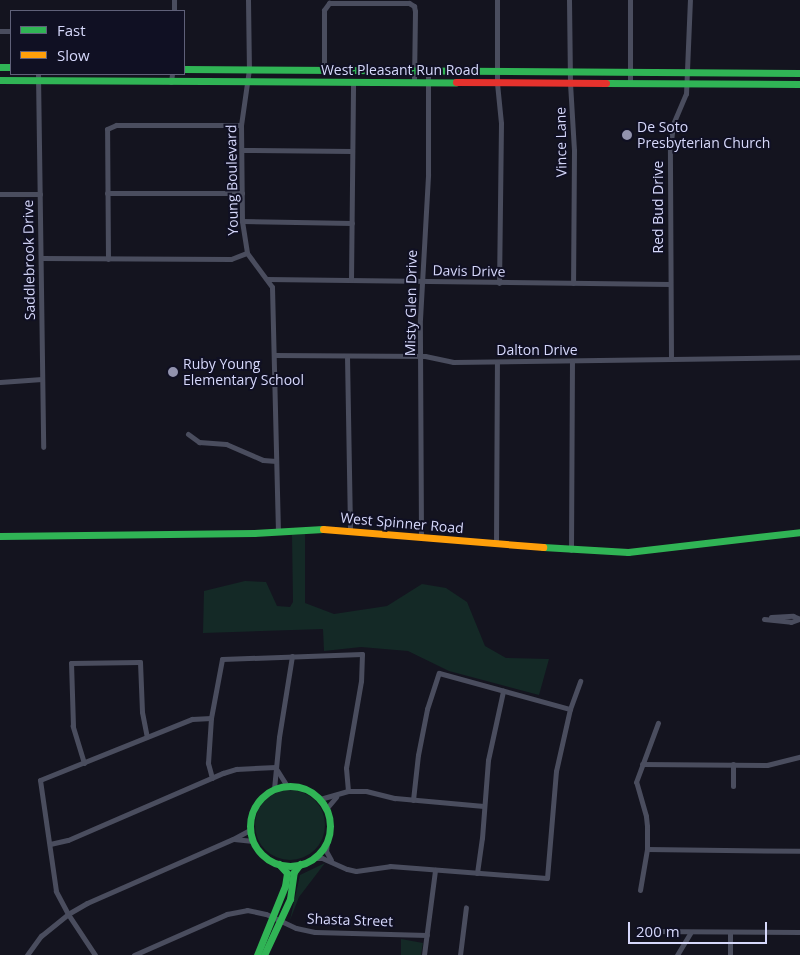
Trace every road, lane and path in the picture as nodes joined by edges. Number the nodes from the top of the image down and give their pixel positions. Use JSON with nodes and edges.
{"nodes":[{"id":1,"x":248,"y":0,"type":"edge"},
{"id":2,"x":498,"y":0,"type":"edge"},
{"id":3,"x":570,"y":0,"type":"edge"},
{"id":4,"x":630,"y":0,"type":"edge"},
{"id":5,"x":690,"y":0,"type":"edge"},
{"id":6,"x":185,"y":68,"type":"edge"},
{"id":7,"x":249,"y":69,"type":"junction"},
{"id":8,"x":324,"y":69,"type":"junction"},
{"id":9,"x":414,"y":70,"type":"junction"},
{"id":10,"x":428,"y":70,"type":"junction"},
{"id":11,"x":498,"y":71,"type":"junction"},
{"id":12,"x":570,"y":71,"type":"junction"},
{"id":13,"x":631,"y":72,"type":"junction"},
{"id":14,"x":689,"y":72,"type":"junction"},
{"id":15,"x":800,"y":73,"type":"edge"},
{"id":16,"x":37,"y":77,"type":"edge"},
{"id":17,"x":172,"y":78,"type":"edge"},
{"id":18,"x":0,"y":80,"type":"edge"},
{"id":19,"x":247,"y":82,"type":"junction"},
{"id":20,"x":354,"y":83,"type":"junction"},
{"id":21,"x":414,"y":83,"type":"junction"},
{"id":22,"x":428,"y":83,"type":"junction"},
{"id":23,"x":498,"y":83,"type":"junction"},
{"id":24,"x":570,"y":83,"type":"junction"},
{"id":25,"x":630,"y":84,"type":"junction"},
{"id":26,"x":688,"y":84,"type":"junction"},
{"id":27,"x":800,"y":84,"type":"edge"},
{"id":28,"x":241,"y":125,"type":"junction"},
{"id":29,"x":242,"y":150,"type":"junction"},
{"id":30,"x":352,"y":151,"type":"junction"},
{"id":31,"x":107,"y":192,"type":"junction"},
{"id":32,"x":242,"y":193,"type":"junction"},
{"id":33,"x":0,"y":194,"type":"edge"},
{"id":34,"x":40,"y":194,"type":"junction"},
{"id":35,"x":242,"y":222,"type":"junction"},
{"id":36,"x":352,"y":223,"type":"junction"},
{"id":37,"x":247,"y":253,"type":"junction"},
{"id":38,"x":40,"y":258,"type":"junction"},
{"id":39,"x":108,"y":259,"type":"junction"},
{"id":40,"x":267,"y":279,"type":"junction"},
{"id":41,"x":351,"y":280,"type":"junction"},
{"id":42,"x":422,"y":282,"type":"junction"},
{"id":43,"x":499,"y":283,"type":"junction"},
{"id":44,"x":573,"y":284,"type":"junction"},
{"id":45,"x":670,"y":284,"type":"junction"},
{"id":46,"x":274,"y":355,"type":"junction"},
{"id":47,"x":347,"y":356,"type":"junction"},
{"id":48,"x":420,"y":356,"type":"junction"},
{"id":49,"x":800,"y":357,"type":"edge"},
{"id":50,"x":670,"y":358,"type":"junction"},
{"id":51,"x":497,"y":362,"type":"junction"},
{"id":52,"x":572,"y":362,"type":"junction"},
{"id":53,"x":42,"y":379,"type":"junction"},
{"id":54,"x":0,"y":382,"type":"edge"},
{"id":55,"x":188,"y":434,"type":"dead end"},
{"id":56,"x":44,"y":447,"type":"dead end"},
{"id":57,"x":276,"y":461,"type":"junction"},
{"id":58,"x":278,"y":530,"type":"junction"},
{"id":59,"x":350,"y":531,"type":"junction"},
{"id":60,"x":800,"y":532,"type":"edge"},
{"id":61,"x":0,"y":536,"type":"edge"},
{"id":62,"x":420,"y":537,"type":"junction"},
{"id":63,"x":496,"y":544,"type":"junction"},
{"id":64,"x":571,"y":550,"type":"junction"},
{"id":65,"x":764,"y":618,"type":"dead end"},
{"id":66,"x":800,"y":618,"type":"edge"},
{"id":67,"x":292,"y":656,"type":"junction"},
{"id":68,"x":580,"y":681,"type":"dead end"},
{"id":69,"x":503,"y":691,"type":"junction"},
{"id":70,"x":570,"y":710,"type":"junction"},
{"id":71,"x":210,"y":718,"type":"junction"},
{"id":72,"x":658,"y":723,"type":"dead end"},
{"id":73,"x":148,"y":737,"type":"junction"},
{"id":74,"x":800,"y":757,"type":"edge"},
{"id":75,"x":84,"y":763,"type":"junction"},
{"id":76,"x":642,"y":764,"type":"junction"},
{"id":77,"x":733,"y":764,"type":"junction"},
{"id":78,"x":276,"y":767,"type":"junction"},
{"id":79,"x":212,"y":778,"type":"junction"},
{"id":80,"x":287,"y":786,"type":"junction"},
{"id":81,"x":733,"y":786,"type":"dead end"},
{"id":82,"x":274,"y":789,"type":"junction"},
{"id":83,"x":348,"y":792,"type":"junction"},
{"id":84,"x":338,"y":795,"type":"junction"},
{"id":85,"x":320,"y":799,"type":"junction"},
{"id":86,"x":414,"y":800,"type":"junction"},
{"id":87,"x":484,"y":806,"type":"junction"},
{"id":88,"x":326,"y":809,"type":"junction"},
{"id":89,"x":250,"y":830,"type":"junction"},
{"id":90,"x":234,"y":839,"type":"junction"},
{"id":91,"x":253,"y":841,"type":"junction"},
{"id":92,"x":327,"y":842,"type":"junction"},
{"id":93,"x":50,"y":844,"type":"junction"},
{"id":94,"x":647,"y":849,"type":"junction"},
{"id":95,"x":800,"y":851,"type":"edge"},
{"id":96,"x":313,"y":858,"type":"junction"},
{"id":97,"x":333,"y":862,"type":"junction"},
{"id":98,"x":278,"y":864,"type":"junction"},
{"id":99,"x":300,"y":864,"type":"junction"},
{"id":100,"x":435,"y":870,"type":"junction"},
{"id":101,"x":477,"y":873,"type":"junction"},
{"id":102,"x":640,"y":890,"type":"dead end"},
{"id":103,"x":466,"y":907,"type":"dead end"},
{"id":104,"x":68,"y":914,"type":"junction"},
{"id":105,"x":277,"y":919,"type":"junction"},
{"id":106,"x":645,"y":931,"type":"dead end"},
{"id":107,"x":730,"y":932,"type":"junction"},
{"id":108,"x":800,"y":932,"type":"edge"},
{"id":109,"x":690,"y":933,"type":"junction"},
{"id":110,"x":426,"y":935,"type":"junction"},
{"id":111,"x":267,"y":940,"type":"junction"},
{"id":112,"x":27,"y":955,"type":"edge"},
{"id":113,"x":95,"y":955,"type":"edge"},
{"id":114,"x":134,"y":955,"type":"edge"},
{"id":115,"x":257,"y":955,"type":"edge"},
{"id":116,"x":264,"y":955,"type":"edge"},
{"id":117,"x":424,"y":955,"type":"edge"},
{"id":118,"x":460,"y":955,"type":"edge"},
{"id":119,"x":677,"y":955,"type":"edge"},
{"id":120,"x":730,"y":955,"type":"edge"}],
"edges":[{"from":1,"to":7,"type":"street","name":"Young Boulevard"},
{"from":2,"to":11,"type":"street"},
{"from":3,"to":12,"type":"street","name":"Vince Lane"},
{"from":4,"to":13,"type":"street"},
{"from":5,"to":14,"type":"street","name":"Red Bud Drive"},
{"from":6,"to":7,"type":"main road","name":"West Pleasant Run Road"},
{"from":7,"to":8,"type":"main road","name":"West Pleasant Run Road"},
{"from":7,"to":19,"type":"street","name":"Young Boulevard"},
{"from":8,"to":9,"type":"main road","name":"West Pleasant Run Road"},
{"from":8,"to":9,"type":"street"},
{"from":9,"to":10,"type":"main road","name":"West Pleasant Run Road"},
{"from":9,"to":21,"type":"street"},
{"from":10,"to":11,"type":"main road","name":"West Pleasant Run Road"},
{"from":10,"to":22,"type":"street","name":"Misty Glen Drive"},
{"from":11,"to":12,"type":"main road","name":"West Pleasant Run Road"},
{"from":11,"to":23,"type":"street"},
{"from":12,"to":13,"type":"main road","name":"West Pleasant Run Road"},
{"from":12,"to":24,"type":"street","name":"Vince Lane"},
{"from":13,"to":14,"type":"main road","name":"West Pleasant Run Road"},
{"from":13,"to":25,"type":"street"},
{"from":14,"to":15,"type":"main road","name":"West Pleasant Run Road"},
{"from":14,"to":26,"type":"street","name":"Red Bud Drive"},
{"from":16,"to":17,"type":"main road","name":"West Pleasant Run Road"},
{"from":16,"to":18,"type":"main road","name":"West Pleasant Run Road"},
{"from":16,"to":34,"type":"street","name":"Saddlebrook Drive"},
{"from":17,"to":19,"type":"main road","name":"West Pleasant Run Road"},
{"from":19,"to":20,"type":"main road","name":"West Pleasant Run Road"},
{"from":19,"to":28,"type":"street","name":"Young Boulevard"},
{"from":20,"to":21,"type":"main road","name":"West Pleasant Run Road"},
{"from":20,"to":30,"type":"street"},
{"from":21,"to":22,"type":"main road","name":"West Pleasant Run Road"},
{"from":22,"to":23,"type":"main road","name":"West Pleasant Run Road"},
{"from":22,"to":42,"type":"street","name":"Misty Glen Drive"},
{"from":23,"to":24,"type":"main road","name":"West Pleasant Run Road"},
{"from":23,"to":43,"type":"street"},
{"from":24,"to":25,"type":"main road","name":"West Pleasant Run Road"},
{"from":24,"to":44,"type":"street","name":"Vince Lane"},
{"from":25,"to":26,"type":"main road","name":"West Pleasant Run Road"},
{"from":26,"to":27,"type":"main road","name":"West Pleasant Run Road"},
{"from":26,"to":45,"type":"street","name":"Red Bud Drive"},
{"from":28,"to":29,"type":"street","name":"Young Boulevard"},
{"from":28,"to":31,"type":"street"},
{"from":29,"to":30,"type":"street"},
{"from":29,"to":32,"type":"street","name":"Young Boulevard"},
{"from":30,"to":36,"type":"street"},
{"from":31,"to":32,"type":"street"},
{"from":31,"to":39,"type":"street"},
{"from":32,"to":35,"type":"street","name":"Young Boulevard"},
{"from":33,"to":34,"type":"street"},
{"from":34,"to":38,"type":"street","name":"Saddlebrook Drive"},
{"from":35,"to":36,"type":"street"},
{"from":35,"to":37,"type":"street","name":"Young Boulevard"},
{"from":36,"to":41,"type":"street"},
{"from":37,"to":39,"type":"street"},
{"from":37,"to":40,"type":"street","name":"Young Boulevard"},
{"from":38,"to":39,"type":"street"},
{"from":38,"to":53,"type":"street","name":"Saddlebrook Drive"},
{"from":40,"to":41,"type":"street","name":"Davis Drive"},
{"from":40,"to":46,"type":"street","name":"Young Boulevard"},
{"from":41,"to":42,"type":"street","name":"Davis Drive"},
{"from":42,"to":43,"type":"street","name":"Davis Drive"},
{"from":42,"to":48,"type":"street","name":"Misty Glen Drive"},
{"from":43,"to":44,"type":"street","name":"Davis Drive"},
{"from":44,"to":45,"type":"street","name":"Davis Drive"},
{"from":45,"to":50,"type":"street","name":"Red Bud Drive"},
{"from":46,"to":47,"type":"street","name":"Dalton Drive"},
{"from":46,"to":57,"type":"street","name":"Young Boulevard"},
{"from":47,"to":48,"type":"street","name":"Dalton Drive"},
{"from":47,"to":59,"type":"street"},
{"from":48,"to":51,"type":"street","name":"Dalton Drive"},
{"from":48,"to":62,"type":"street","name":"Misty Glen Drive"},
{"from":49,"to":50,"type":"street","name":"Dalton Drive"},
{"from":50,"to":52,"type":"street","name":"Dalton Drive"},
{"from":51,"to":52,"type":"street","name":"Dalton Drive"},
{"from":51,"to":63,"type":"street"},
{"from":52,"to":64,"type":"street"},
{"from":53,"to":54,"type":"street"},
{"from":53,"to":56,"type":"street","name":"Saddlebrook Drive"},
{"from":55,"to":57,"type":"street"},
{"from":57,"to":58,"type":"street","name":"Young Boulevard"},
{"from":58,"to":59,"type":"main road","name":"West Spinner Road"},
{"from":58,"to":61,"type":"main road","name":"West Spinner Road"},
{"from":59,"to":62,"type":"main road","name":"West Spinner Road"},
{"from":60,"to":64,"type":"main road","name":"West Spinner Road"},
{"from":62,"to":63,"type":"main road","name":"West Spinner Road"},
{"from":63,"to":64,"type":"main road","name":"West Spinner Road"},
{"from":65,"to":66,"type":"street"},
{"from":67,"to":71,"type":"street"},
{"from":67,"to":78,"type":"street"},
{"from":67,"to":83,"type":"street"},
{"from":68,"to":70,"type":"street"},
{"from":69,"to":70,"type":"street"},
{"from":69,"to":86,"type":"street"},
{"from":69,"to":87,"type":"street"},
{"from":70,"to":101,"type":"street"},
{"from":71,"to":73,"type":"street"},
{"from":71,"to":79,"type":"street"},
{"from":72,"to":76,"type":"street"},
{"from":73,"to":75,"type":"street"},
{"from":73,"to":75,"type":"street"},
{"from":74,"to":77,"type":"street"},
{"from":75,"to":93,"type":"street"},
{"from":76,"to":77,"type":"street"},
{"from":76,"to":94,"type":"street"},
{"from":77,"to":81,"type":"street"},
{"from":78,"to":79,"type":"street"},
{"from":78,"to":80,"type":"street"},
{"from":78,"to":82,"type":"street"},
{"from":79,"to":93,"type":"street"},
{"from":80,"to":82,"type":"main road"},
{"from":80,"to":85,"type":"main road"},
{"from":82,"to":89,"type":"main road"},
{"from":83,"to":84,"type":"street"},
{"from":83,"to":86,"type":"street"},
{"from":84,"to":85,"type":"street"},
{"from":84,"to":88,"type":"street"},
{"from":85,"to":88,"type":"main road"},
{"from":86,"to":87,"type":"street"},
{"from":87,"to":101,"type":"street"},
{"from":88,"to":92,"type":"main road"},
{"from":89,"to":90,"type":"street"},
{"from":89,"to":91,"type":"main road"},
{"from":90,"to":91,"type":"street"},
{"from":90,"to":104,"type":"street"},
{"from":91,"to":98,"type":"main road"},
{"from":92,"to":96,"type":"main road"},
{"from":92,"to":97,"type":"street"},
{"from":93,"to":104,"type":"street"},
{"from":94,"to":95,"type":"street"},
{"from":94,"to":102,"type":"street"},
{"from":96,"to":97,"type":"street"},
{"from":96,"to":99,"type":"main road"},
{"from":97,"to":100,"type":"street"},
{"from":98,"to":99,"type":"main road"},
{"from":98,"to":105,"type":"main road"},
{"from":99,"to":105,"type":"main road"},
{"from":100,"to":101,"type":"street"},
{"from":100,"to":110,"type":"street"},
{"from":103,"to":118,"type":"street"},
{"from":104,"to":112,"type":"street"},
{"from":104,"to":113,"type":"street"},
{"from":105,"to":110,"type":"street","name":"Shasta Street"},
{"from":105,"to":111,"type":"main road"},
{"from":105,"to":114,"type":"street","name":"Shasta Street"},
{"from":106,"to":109,"type":"street"},
{"from":107,"to":108,"type":"street"},
{"from":107,"to":109,"type":"street"},
{"from":107,"to":120,"type":"street"},
{"from":109,"to":119,"type":"street"},
{"from":110,"to":117,"type":"street"},
{"from":111,"to":115,"type":"main road"},
{"from":111,"to":116,"type":"main road"}]}
